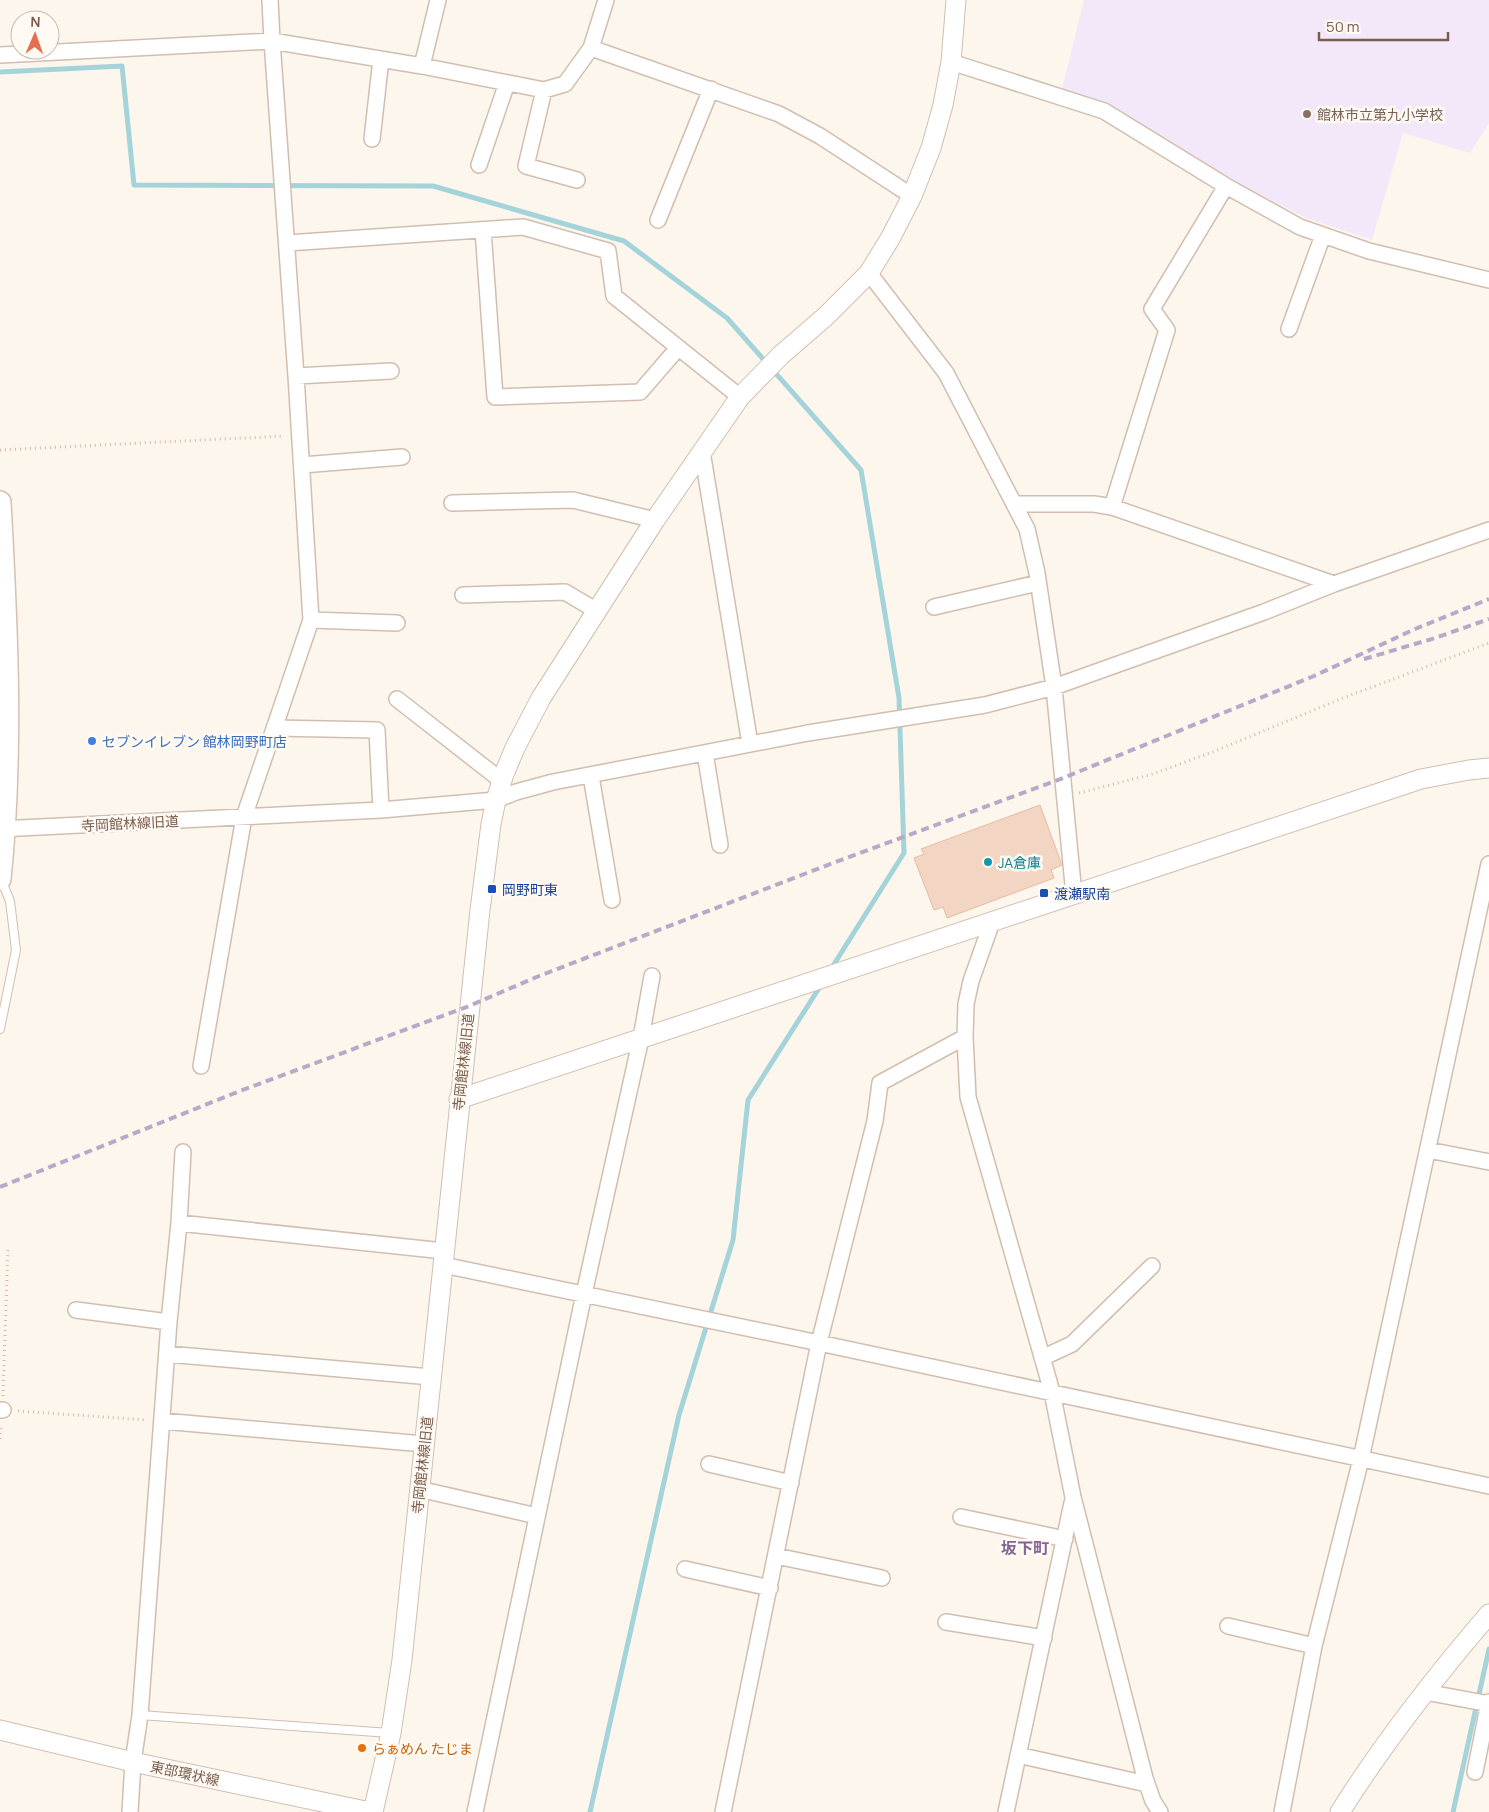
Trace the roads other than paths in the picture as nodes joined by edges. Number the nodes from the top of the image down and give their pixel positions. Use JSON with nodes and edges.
{"nodes":[{"id":1,"x":270,"y":0,"type":"edge"},
{"id":2,"x":438,"y":0,"type":"edge"},
{"id":3,"x":606,"y":0,"type":"edge"},
{"id":4,"x":956,"y":0,"type":"edge"},
{"id":5,"x":272,"y":42,"type":"junction"},
{"id":6,"x":591,"y":48,"type":"junction"},
{"id":7,"x":0,"y":55,"type":"edge"},
{"id":8,"x":381,"y":59,"type":"junction"},
{"id":9,"x":951,"y":62,"type":"junction"},
{"id":10,"x":422,"y":66,"type":"junction"},
{"id":11,"x":507,"y":83,"type":"junction"},
{"id":12,"x":710,"y":89,"type":"junction"},
{"id":13,"x":544,"y":90,"type":"junction"},
{"id":14,"x":372,"y":139,"type":"dead end"},
{"id":15,"x":479,"y":165,"type":"dead end"},
{"id":16,"x":577,"y":180,"type":"dead end"},
{"id":17,"x":1226,"y":186,"type":"junction"},
{"id":18,"x":912,"y":196,"type":"junction"},
{"id":19,"x":658,"y":220,"type":"dead end"},
{"id":20,"x":483,"y":230,"type":"junction"},
{"id":21,"x":1322,"y":235,"type":"junction"},
{"id":22,"x":287,"y":243,"type":"junction"},
{"id":23,"x":869,"y":273,"type":"junction"},
{"id":24,"x":1489,"y":280,"type":"edge"},
{"id":25,"x":1289,"y":329,"type":"dead end"},
{"id":26,"x":678,"y":348,"type":"junction"},
{"id":27,"x":392,"y":371,"type":"dead end"},
{"id":28,"x":296,"y":376,"type":"junction"},
{"id":29,"x":740,"y":398,"type":"junction"},
{"id":30,"x":702,"y":451,"type":"junction"},
{"id":31,"x":402,"y":457,"type":"dead end"},
{"id":32,"x":302,"y":465,"type":"junction"},
{"id":33,"x":0,"y":502,"type":"edge"},
{"id":34,"x":452,"y":502,"type":"dead end"},
{"id":35,"x":1015,"y":504,"type":"junction"},
{"id":36,"x":1112,"y":507,"type":"junction"},
{"id":37,"x":655,"y":520,"type":"junction"},
{"id":38,"x":1489,"y":530,"type":"edge"},
{"id":39,"x":1038,"y":583,"type":"junction"},
{"id":40,"x":1334,"y":584,"type":"junction"},
{"id":41,"x":463,"y":595,"type":"dead end"},
{"id":42,"x":934,"y":607,"type":"dead end"},
{"id":43,"x":596,"y":611,"type":"junction"},
{"id":44,"x":311,"y":620,"type":"junction"},
{"id":45,"x":397,"y":623,"type":"dead end"},
{"id":46,"x":1054,"y":687,"type":"junction"},
{"id":47,"x":397,"y":699,"type":"dead end"},
{"id":48,"x":274,"y":728,"type":"junction"},
{"id":49,"x":750,"y":744,"type":"junction"},
{"id":50,"x":705,"y":753,"type":"junction"},
{"id":51,"x":1489,"y":768,"type":"edge"},
{"id":52,"x":590,"y":776,"type":"junction"},
{"id":53,"x":502,"y":781,"type":"junction"},
{"id":54,"x":496,"y":800,"type":"junction"},
{"id":55,"x":381,"y":810,"type":"junction"},
{"id":56,"x":244,"y":817,"type":"junction"},
{"id":57,"x":2,"y":829,"type":"edge"},
{"id":58,"x":720,"y":845,"type":"dead end"},
{"id":59,"x":1489,"y":864,"type":"edge"},
{"id":60,"x":0,"y":878,"type":"edge"},
{"id":61,"x":1074,"y":895,"type":"junction"},
{"id":62,"x":612,"y":900,"type":"dead end"},
{"id":63,"x":1484,"y":909,"type":"edge"},
{"id":64,"x":992,"y":922,"type":"junction"},
{"id":65,"x":652,"y":976,"type":"dead end"},
{"id":66,"x":0,"y":1029,"type":"edge"},
{"id":67,"x":965,"y":1037,"type":"junction"},
{"id":68,"x":641,"y":1038,"type":"junction"},
{"id":69,"x":202,"y":1066,"type":"dead end"},
{"id":70,"x":459,"y":1098,"type":"junction"},
{"id":71,"x":1428,"y":1150,"type":"junction"},
{"id":72,"x":183,"y":1152,"type":"dead end"},
{"id":73,"x":1489,"y":1162,"type":"edge"},
{"id":74,"x":179,"y":1223,"type":"junction"},
{"id":75,"x":443,"y":1258,"type":"junction"},
{"id":76,"x":1152,"y":1266,"type":"dead end"},
{"id":77,"x":584,"y":1294,"type":"junction"},
{"id":78,"x":76,"y":1310,"type":"dead end"},
{"id":79,"x":169,"y":1322,"type":"junction"},
{"id":80,"x":819,"y":1343,"type":"junction"},
{"id":81,"x":167,"y":1354,"type":"junction"},
{"id":82,"x":1042,"y":1358,"type":"junction"},
{"id":83,"x":431,"y":1377,"type":"junction"},
{"id":84,"x":1052,"y":1392,"type":"junction"},
{"id":85,"x":162,"y":1421,"type":"junction"},
{"id":86,"x":424,"y":1444,"type":"junction"},
{"id":87,"x":1361,"y":1459,"type":"junction"},
{"id":88,"x":709,"y":1464,"type":"dead end"},
{"id":89,"x":791,"y":1483,"type":"junction"},
{"id":90,"x":1489,"y":1486,"type":"edge"},
{"id":91,"x":419,"y":1489,"type":"junction"},
{"id":92,"x":1073,"y":1497,"type":"junction"},
{"id":93,"x":537,"y":1516,"type":"junction"},
{"id":94,"x":961,"y":1517,"type":"dead end"},
{"id":95,"x":1065,"y":1539,"type":"junction"},
{"id":96,"x":776,"y":1556,"type":"junction"},
{"id":97,"x":685,"y":1570,"type":"dead end"},
{"id":98,"x":882,"y":1578,"type":"dead end"},
{"id":99,"x":770,"y":1588,"type":"junction"},
{"id":100,"x":1489,"y":1614,"type":"edge"},
{"id":101,"x":946,"y":1622,"type":"dead end"},
{"id":102,"x":1228,"y":1626,"type":"dead end"},
{"id":103,"x":1044,"y":1638,"type":"junction"},
{"id":104,"x":1314,"y":1646,"type":"junction"},
{"id":105,"x":1425,"y":1692,"type":"junction"},
{"id":106,"x":1489,"y":1703,"type":"edge"},
{"id":107,"x":140,"y":1715,"type":"junction"},
{"id":108,"x":0,"y":1730,"type":"edge"},
{"id":109,"x":391,"y":1733,"type":"junction"},
{"id":110,"x":1018,"y":1755,"type":"junction"},
{"id":111,"x":133,"y":1762,"type":"junction"},
{"id":112,"x":1475,"y":1772,"type":"dead end"},
{"id":113,"x":1147,"y":1784,"type":"junction"},
{"id":114,"x":130,"y":1812,"type":"edge"},
{"id":115,"x":372,"y":1812,"type":"edge"},
{"id":116,"x":475,"y":1812,"type":"edge"},
{"id":117,"x":723,"y":1812,"type":"edge"},
{"id":118,"x":1006,"y":1812,"type":"edge"},
{"id":119,"x":1160,"y":1812,"type":"edge"},
{"id":120,"x":1282,"y":1812,"type":"edge"},
{"id":121,"x":1340,"y":1812,"type":"edge"}],
"edges":[{"from":1,"to":5,"type":"street"},
{"from":2,"to":10,"type":"street"},
{"from":3,"to":6,"type":"street"},
{"from":4,"to":9,"type":"street"},
{"from":5,"to":7,"type":"street"},
{"from":5,"to":8,"type":"street"},
{"from":5,"to":22,"type":"street"},
{"from":6,"to":12,"type":"street"},
{"from":6,"to":13,"type":"street"},
{"from":8,"to":10,"type":"street"},
{"from":8,"to":14,"type":"street"},
{"from":9,"to":17,"type":"street"},
{"from":9,"to":18,"type":"street"},
{"from":10,"to":11,"type":"street"},
{"from":11,"to":13,"type":"street"},
{"from":11,"to":15,"type":"street"},
{"from":12,"to":18,"type":"street"},
{"from":12,"to":19,"type":"street"},
{"from":13,"to":16,"type":"street"},
{"from":17,"to":21,"type":"street"},
{"from":17,"to":36,"type":"street"},
{"from":18,"to":23,"type":"street"},
{"from":20,"to":22,"type":"street"},
{"from":20,"to":26,"type":"street"},
{"from":20,"to":26,"type":"street"},
{"from":21,"to":24,"type":"street"},
{"from":21,"to":25,"type":"street"},
{"from":22,"to":28,"type":"street"},
{"from":23,"to":29,"type":"street"},
{"from":23,"to":35,"type":"street"},
{"from":26,"to":29,"type":"street"},
{"from":27,"to":28,"type":"street"},
{"from":28,"to":32,"type":"street"},
{"from":29,"to":30,"type":"street"},
{"from":30,"to":37,"type":"street"},
{"from":30,"to":49,"type":"street"},
{"from":31,"to":32,"type":"street"},
{"from":32,"to":44,"type":"street"},
{"from":33,"to":57,"type":"main road"},
{"from":34,"to":37,"type":"street"},
{"from":35,"to":36,"type":"street"},
{"from":35,"to":39,"type":"street"},
{"from":36,"to":40,"type":"street"},
{"from":37,"to":43,"type":"street"},
{"from":38,"to":40,"type":"street"},
{"from":39,"to":42,"type":"street"},
{"from":39,"to":46,"type":"street"},
{"from":40,"to":46,"type":"street"},
{"from":41,"to":43,"type":"street"},
{"from":43,"to":53,"type":"street"},
{"from":44,"to":45,"type":"street"},
{"from":44,"to":48,"type":"street"},
{"from":46,"to":49,"type":"street"},
{"from":46,"to":61,"type":"street"},
{"from":47,"to":53,"type":"street"},
{"from":48,"to":55,"type":"street"},
{"from":48,"to":56,"type":"street"},
{"from":49,"to":50,"type":"street"},
{"from":50,"to":52,"type":"street"},
{"from":50,"to":58,"type":"street"},
{"from":51,"to":61,"type":"street"},
{"from":52,"to":54,"type":"street"},
{"from":52,"to":62,"type":"street"},
{"from":53,"to":54,"type":"street"},
{"from":54,"to":55,"type":"street","name":"寺岡館林線旧道"},
{"from":54,"to":70,"type":"street","name":"寺岡館林線旧道"},
{"from":55,"to":56,"type":"street","name":"寺岡館林線旧道"},
{"from":56,"to":57,"type":"street","name":"寺岡館林線旧道"},
{"from":56,"to":69,"type":"street"},
{"from":57,"to":60,"type":"main road"},
{"from":59,"to":63,"type":"street"},
{"from":60,"to":66,"type":"lane"},
{"from":61,"to":64,"type":"street"},
{"from":63,"to":71,"type":"street"},
{"from":64,"to":67,"type":"street"},
{"from":64,"to":68,"type":"street"},
{"from":65,"to":68,"type":"street"},
{"from":67,"to":80,"type":"street"},
{"from":67,"to":82,"type":"street"},
{"from":68,"to":70,"type":"street"},
{"from":68,"to":77,"type":"street"},
{"from":70,"to":75,"type":"street","name":"寺岡館林線旧道"},
{"from":71,"to":73,"type":"street"},
{"from":71,"to":87,"type":"street"},
{"from":72,"to":74,"type":"street"},
{"from":74,"to":75,"type":"street"},
{"from":74,"to":79,"type":"street"},
{"from":75,"to":77,"type":"street"},
{"from":75,"to":83,"type":"street","name":"寺岡館林線旧道"},
{"from":76,"to":82,"type":"street"},
{"from":77,"to":80,"type":"street"},
{"from":77,"to":93,"type":"street"},
{"from":78,"to":79,"type":"street"},
{"from":79,"to":81,"type":"street"},
{"from":80,"to":84,"type":"street"},
{"from":80,"to":89,"type":"street"},
{"from":81,"to":83,"type":"street"},
{"from":81,"to":85,"type":"street"},
{"from":82,"to":84,"type":"street"},
{"from":83,"to":86,"type":"street","name":"寺岡館林線旧道"},
{"from":84,"to":87,"type":"street"},
{"from":84,"to":92,"type":"street"},
{"from":85,"to":86,"type":"street"},
{"from":85,"to":107,"type":"street"},
{"from":86,"to":91,"type":"street","name":"寺岡館林線旧道"},
{"from":87,"to":90,"type":"street"},
{"from":87,"to":104,"type":"street"},
{"from":88,"to":89,"type":"street"},
{"from":89,"to":96,"type":"street"},
{"from":91,"to":93,"type":"street"},
{"from":91,"to":109,"type":"street","name":"寺岡館林線旧道"},
{"from":92,"to":95,"type":"street"},
{"from":92,"to":113,"type":"street"},
{"from":93,"to":116,"type":"street"},
{"from":94,"to":95,"type":"street"},
{"from":95,"to":103,"type":"street"},
{"from":96,"to":98,"type":"street"},
{"from":96,"to":99,"type":"street"},
{"from":97,"to":99,"type":"street"},
{"from":99,"to":117,"type":"street"},
{"from":100,"to":105,"type":"street"},
{"from":101,"to":103,"type":"street"},
{"from":102,"to":104,"type":"street"},
{"from":103,"to":110,"type":"street"},
{"from":104,"to":120,"type":"street"},
{"from":105,"to":106,"type":"street"},
{"from":105,"to":121,"type":"street"},
{"from":106,"to":112,"type":"street"},
{"from":107,"to":109,"type":"lane"},
{"from":107,"to":111,"type":"street"},
{"from":108,"to":111,"type":"street","name":"東部環状線"},
{"from":109,"to":115,"type":"street","name":"寺岡館林線旧道"},
{"from":110,"to":113,"type":"street"},
{"from":110,"to":118,"type":"street"},
{"from":111,"to":114,"type":"street"},
{"from":111,"to":115,"type":"street","name":"東部環状線"},
{"from":113,"to":119,"type":"street"}]}
